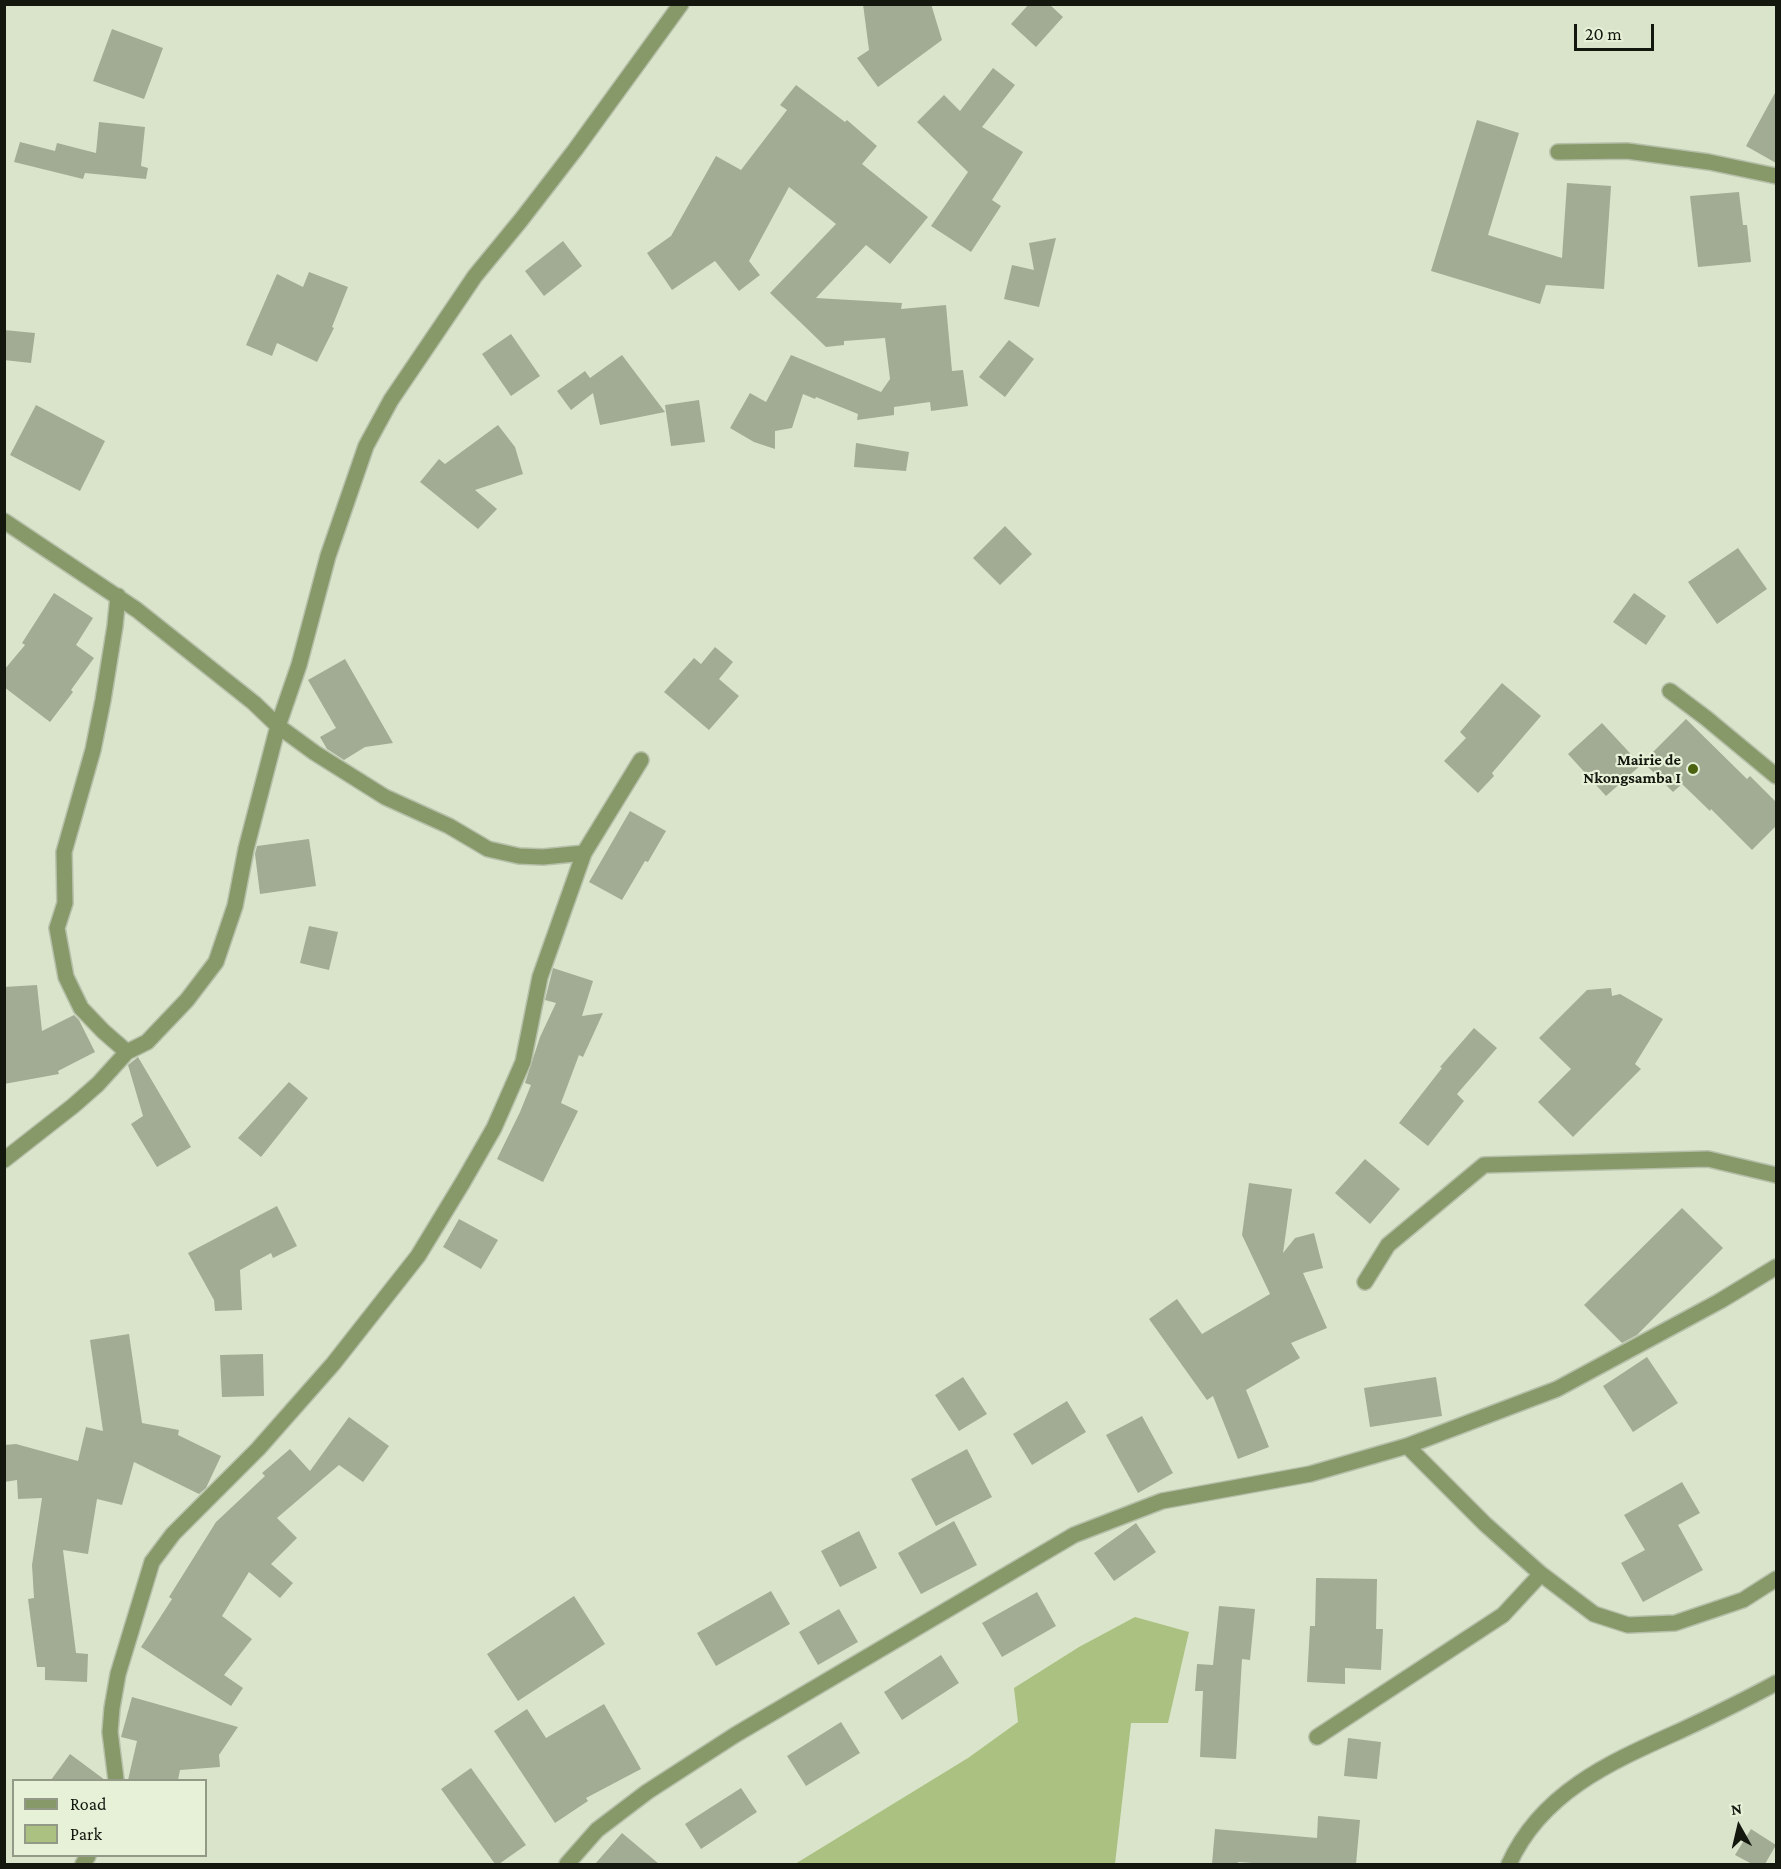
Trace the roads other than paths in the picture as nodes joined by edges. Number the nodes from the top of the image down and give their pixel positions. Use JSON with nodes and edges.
{"nodes":[{"id":1,"x":681,"y":4,"type":"edge"},
{"id":2,"x":1558,"y":152,"type":"dead end"},
{"id":3,"x":1776,"y":176,"type":"edge"},
{"id":4,"x":4,"y":521,"type":"edge"},
{"id":5,"x":117,"y":596,"type":"junction"},
{"id":6,"x":1670,"y":691,"type":"dead end"},
{"id":7,"x":278,"y":726,"type":"junction"},
{"id":8,"x":640,"y":760,"type":"dead end"},
{"id":9,"x":1776,"y":776,"type":"edge"},
{"id":10,"x":584,"y":853,"type":"junction"},
{"id":11,"x":127,"y":1052,"type":"junction"},
{"id":12,"x":4,"y":1160,"type":"edge"},
{"id":13,"x":1776,"y":1175,"type":"edge"},
{"id":14,"x":1776,"y":1267,"type":"edge"},
{"id":15,"x":1365,"y":1282,"type":"dead end"},
{"id":16,"x":1407,"y":1446,"type":"junction"},
{"id":17,"x":1541,"y":1574,"type":"junction"},
{"id":18,"x":1776,"y":1579,"type":"edge"},
{"id":19,"x":1776,"y":1683,"type":"edge"},
{"id":20,"x":1317,"y":1737,"type":"dead end"},
{"id":21,"x":116,"y":1779,"type":"edge"},
{"id":22,"x":567,"y":1864,"type":"edge"},
{"id":23,"x":1509,"y":1864,"type":"edge"}],
"edges":[{"from":1,"to":7,"type":"street"},
{"from":2,"to":3,"type":"street"},
{"from":4,"to":5,"type":"street"},
{"from":5,"to":7,"type":"street"},
{"from":5,"to":11,"type":"street"},
{"from":6,"to":9,"type":"street"},
{"from":7,"to":10,"type":"street"},
{"from":7,"to":11,"type":"street"},
{"from":8,"to":10,"type":"street"},
{"from":10,"to":21,"type":"street"},
{"from":11,"to":12,"type":"street"},
{"from":13,"to":15,"type":"street"},
{"from":14,"to":16,"type":"street"},
{"from":16,"to":17,"type":"street"},
{"from":16,"to":22,"type":"street"},
{"from":17,"to":18,"type":"street"},
{"from":17,"to":20,"type":"street"},
{"from":19,"to":23,"type":"street"}]}
